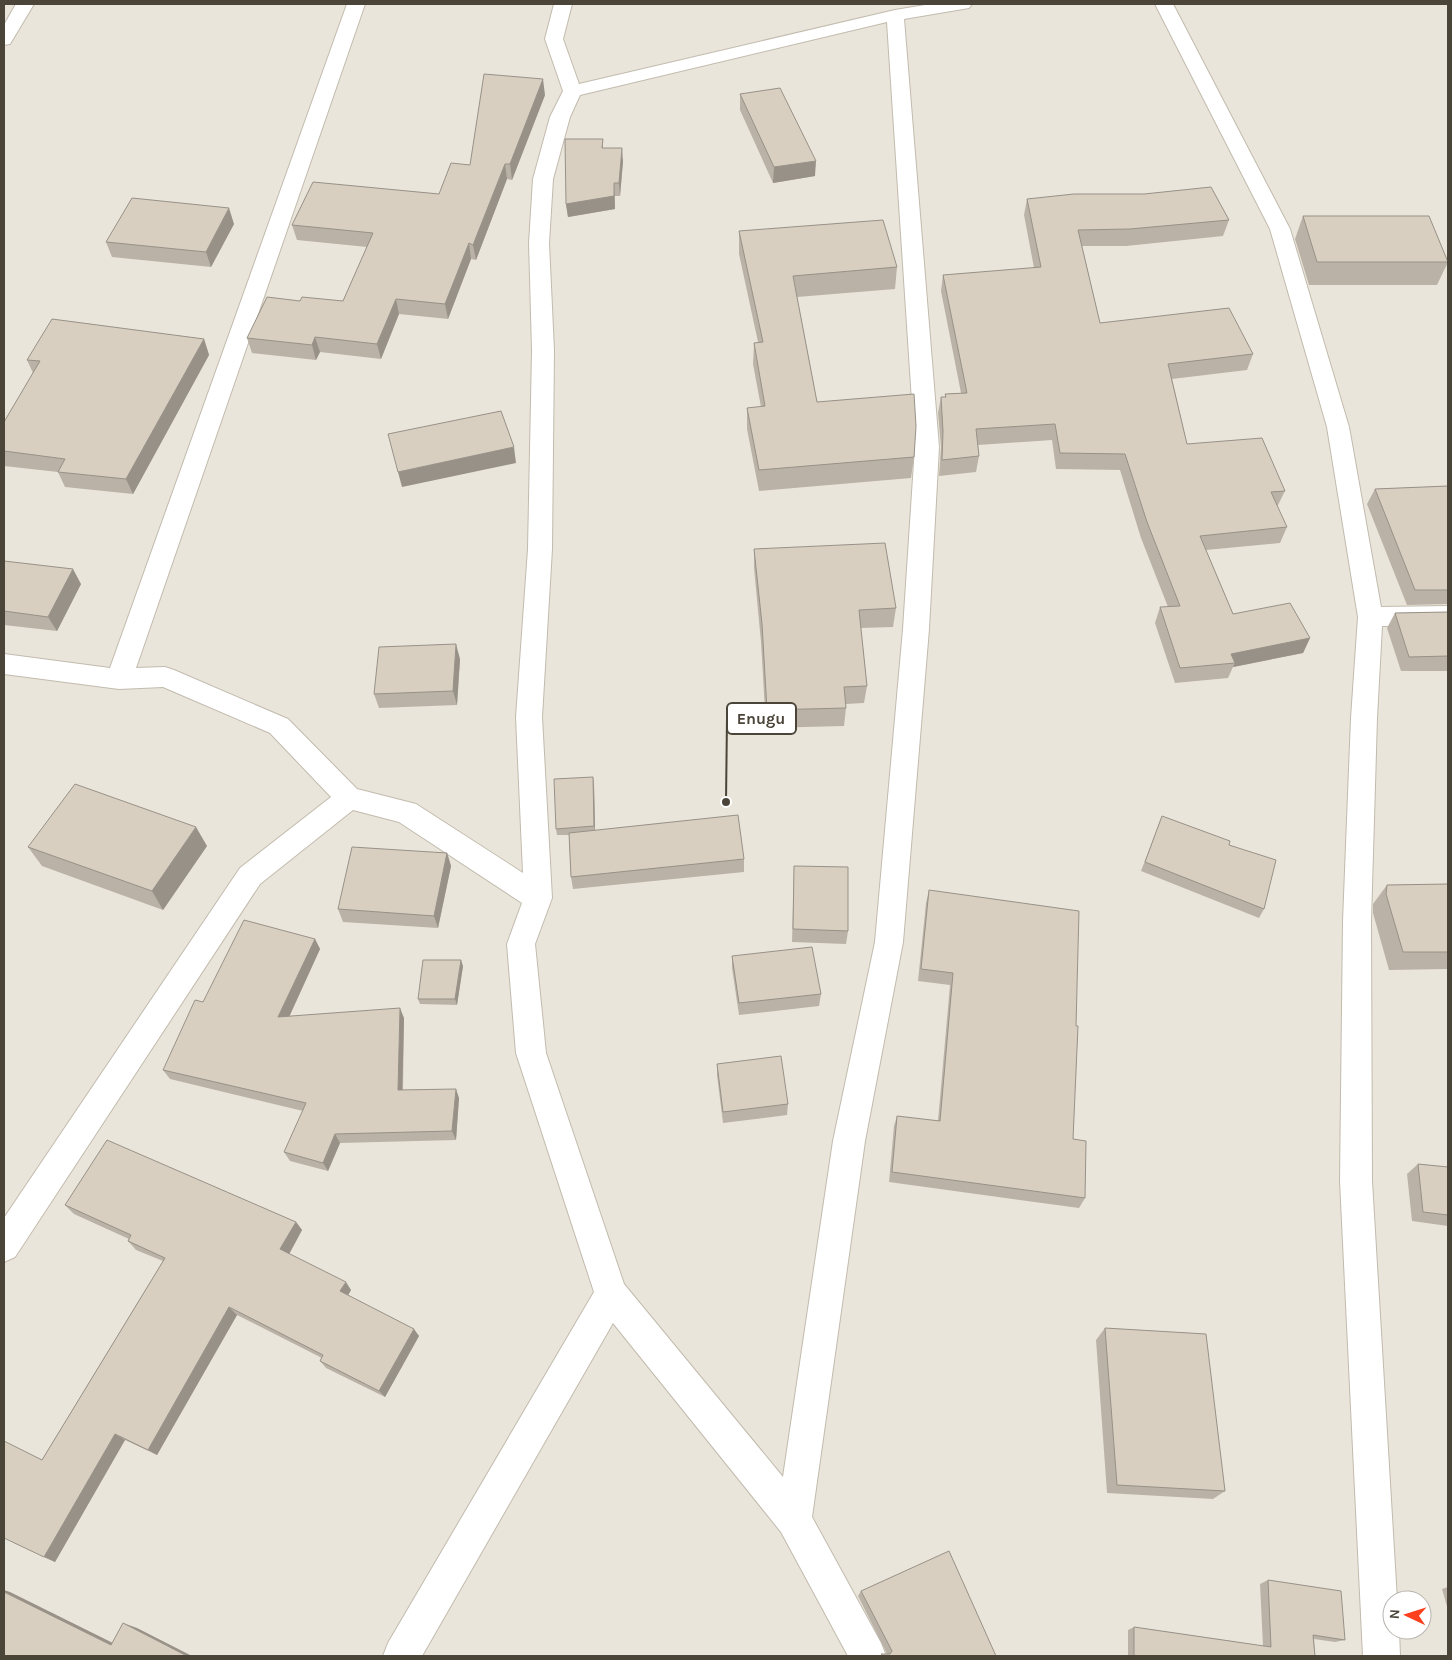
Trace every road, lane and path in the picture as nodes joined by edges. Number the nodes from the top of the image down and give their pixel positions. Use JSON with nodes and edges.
{"nodes":[{"id":1,"x":25,"y":4,"type":"edge"},
{"id":2,"x":356,"y":4,"type":"edge"},
{"id":3,"x":563,"y":4,"type":"edge"},
{"id":4,"x":963,"y":4,"type":"edge"},
{"id":5,"x":1164,"y":4,"type":"edge"},
{"id":6,"x":895,"y":15,"type":"junction"},
{"id":7,"x":4,"y":40,"type":"edge"},
{"id":8,"x":572,"y":92,"type":"junction"},
{"id":9,"x":1448,"y":614,"type":"edge"},
{"id":10,"x":1370,"y":617,"type":"junction"},
{"id":11,"x":4,"y":664,"type":"edge"},
{"id":12,"x":120,"y":679,"type":"junction"},
{"id":13,"x":349,"y":798,"type":"junction"},
{"id":14,"x":538,"y":898,"type":"junction"},
{"id":15,"x":4,"y":1246,"type":"edge"},
{"id":16,"x":611,"y":1294,"type":"junction"},
{"id":17,"x":794,"y":1519,"type":"junction"},
{"id":18,"x":401,"y":1656,"type":"edge"},
{"id":19,"x":868,"y":1656,"type":"edge"},
{"id":20,"x":1382,"y":1656,"type":"edge"}],
"edges":[{"from":1,"to":7,"type":"street"},
{"from":2,"to":12,"type":"street"},
{"from":3,"to":8,"type":"street"},
{"from":4,"to":6,"type":"street"},
{"from":5,"to":10,"type":"street"},
{"from":6,"to":8,"type":"street"},
{"from":6,"to":17,"type":"street"},
{"from":8,"to":14,"type":"street"},
{"from":9,"to":10,"type":"street"},
{"from":10,"to":20,"type":"street"},
{"from":11,"to":12,"type":"street"},
{"from":12,"to":13,"type":"street"},
{"from":13,"to":14,"type":"street"},
{"from":13,"to":15,"type":"street"},
{"from":14,"to":16,"type":"street"},
{"from":16,"to":17,"type":"street"},
{"from":16,"to":18,"type":"street"},
{"from":17,"to":19,"type":"street"}]}
